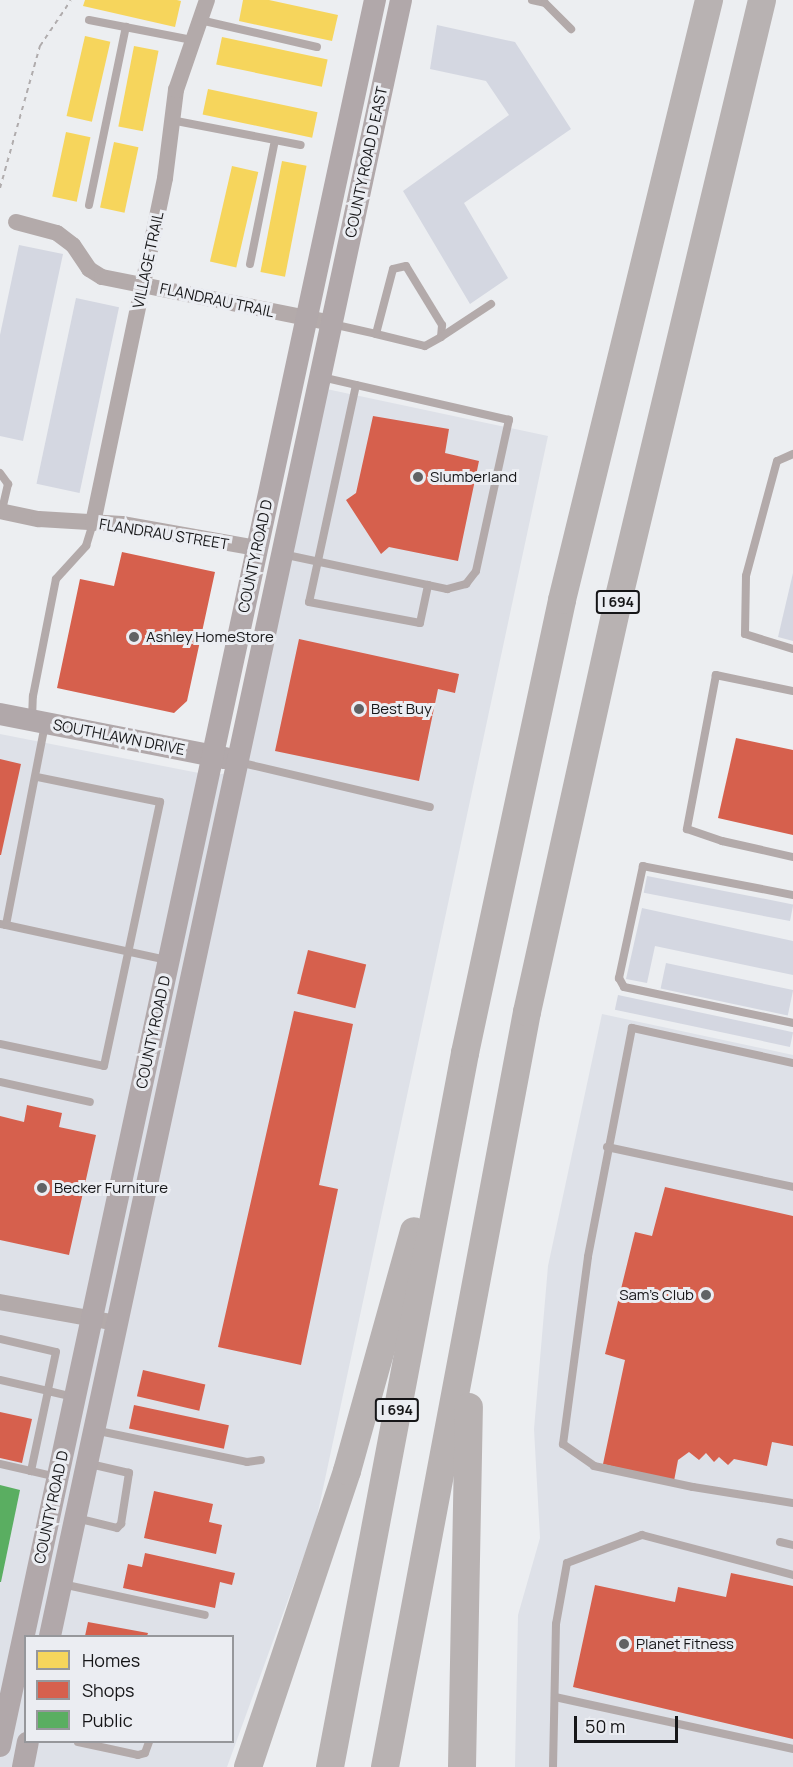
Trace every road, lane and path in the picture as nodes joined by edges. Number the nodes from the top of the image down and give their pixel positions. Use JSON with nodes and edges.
{"nodes":[{"id":1,"x":70,"y":0,"type":"edge"},
{"id":2,"x":207,"y":0,"type":"edge"},
{"id":3,"x":375,"y":0,"type":"edge"},
{"id":4,"x":401,"y":0,"type":"edge"},
{"id":5,"x":532,"y":0,"type":"edge"},
{"id":6,"x":709,"y":0,"type":"edge"},
{"id":7,"x":762,"y":0,"type":"edge"},
{"id":8,"x":90,"y":20,"type":"dead end"},
{"id":9,"x":200,"y":20,"type":"junction"},
{"id":10,"x":126,"y":27,"type":"junction"},
{"id":11,"x":571,"y":29,"type":"dead end"},
{"id":12,"x":192,"y":40,"type":"junction"},
{"id":13,"x":317,"y":47,"type":"dead end"},
{"id":14,"x":171,"y":120,"type":"junction"},
{"id":15,"x":275,"y":140,"type":"junction"},
{"id":16,"x":301,"y":145,"type":"dead end"},
{"id":17,"x":0,"y":188,"type":"edge"},
{"id":18,"x":89,"y":205,"type":"dead end"},
{"id":19,"x":16,"y":222,"type":"dead end"},
{"id":20,"x":250,"y":264,"type":"dead end"},
{"id":21,"x":143,"y":284,"type":"junction"},
{"id":22,"x":491,"y":304,"type":"dead end"},
{"id":23,"x":306,"y":318,"type":"junction"},
{"id":24,"x":332,"y":323,"type":"junction"},
{"id":25,"x":376,"y":334,"type":"junction"},
{"id":26,"x":441,"y":337,"type":"junction"},
{"id":27,"x":320,"y":377,"type":"junction"},
{"id":28,"x":356,"y":385,"type":"junction"},
{"id":29,"x":793,"y":454,"type":"edge"},
{"id":30,"x":0,"y":473,"type":"edge"},
{"id":31,"x":1,"y":511,"type":"edge"},
{"id":32,"x":93,"y":523,"type":"junction"},
{"id":33,"x":257,"y":548,"type":"junction"},
{"id":34,"x":282,"y":554,"type":"junction"},
{"id":35,"x":317,"y":562,"type":"junction"},
{"id":36,"x":428,"y":585,"type":"junction"},
{"id":37,"x":793,"y":649,"type":"edge"},
{"id":38,"x":793,"y":691,"type":"edge"},
{"id":39,"x":0,"y":714,"type":"edge"},
{"id":40,"x":39,"y":721,"type":"junction"},
{"id":41,"x":212,"y":755,"type":"junction"},
{"id":42,"x":237,"y":761,"type":"junction"},
{"id":43,"x":37,"y":777,"type":"junction"},
{"id":44,"x":430,"y":807,"type":"dead end"},
{"id":45,"x":793,"y":857,"type":"edge"},
{"id":46,"x":793,"y":895,"type":"edge"},
{"id":47,"x":3,"y":925,"type":"edge"},
{"id":48,"x":128,"y":952,"type":"junction"},
{"id":49,"x":168,"y":961,"type":"junction"},
{"id":50,"x":793,"y":1023,"type":"edge"},
{"id":51,"x":0,"y":1044,"type":"edge"},
{"id":52,"x":465,"y":1053,"type":"junction"},
{"id":53,"x":793,"y":1063,"type":"edge"},
{"id":54,"x":0,"y":1082,"type":"edge"},
{"id":55,"x":90,"y":1102,"type":"dead end"},
{"id":56,"x":607,"y":1147,"type":"junction"},
{"id":57,"x":793,"y":1187,"type":"edge"},
{"id":58,"x":490,"y":1208,"type":"junction"},
{"id":59,"x":0,"y":1302,"type":"edge"},
{"id":60,"x":92,"y":1321,"type":"junction"},
{"id":61,"x":117,"y":1323,"type":"junction"},
{"id":62,"x":0,"y":1339,"type":"edge"},
{"id":63,"x":0,"y":1380,"type":"edge"},
{"id":64,"x":48,"y":1391,"type":"junction"},
{"id":65,"x":75,"y":1398,"type":"junction"},
{"id":66,"x":94,"y":1430,"type":"junction"},
{"id":67,"x":261,"y":1460,"type":"dead end"},
{"id":68,"x":87,"y":1463,"type":"junction"},
{"id":69,"x":0,"y":1464,"type":"edge"},
{"id":70,"x":32,"y":1471,"type":"junction"},
{"id":71,"x":58,"y":1477,"type":"junction"},
{"id":72,"x":793,"y":1503,"type":"edge"},
{"id":73,"x":75,"y":1518,"type":"junction"},
{"id":74,"x":780,"y":1542,"type":"dead end"},
{"id":75,"x":793,"y":1545,"type":"edge"},
{"id":76,"x":793,"y":1575,"type":"edge"},
{"id":77,"x":61,"y":1584,"type":"junction"},
{"id":78,"x":205,"y":1615,"type":"dead end"},
{"id":79,"x":50,"y":1635,"type":"edge"},
{"id":80,"x":7,"y":1673,"type":"edge"},
{"id":81,"x":555,"y":1697,"type":"junction"},
{"id":82,"x":28,"y":1743,"type":"edge"},
{"id":83,"x":83,"y":1743,"type":"edge"},
{"id":84,"x":149,"y":1743,"type":"edge"},
{"id":85,"x":0,"y":1746,"type":"edge"},
{"id":86,"x":793,"y":1749,"type":"edge"},
{"id":87,"x":25,"y":1767,"type":"edge"},
{"id":88,"x":248,"y":1767,"type":"edge"},
{"id":89,"x":330,"y":1767,"type":"edge"},
{"id":90,"x":385,"y":1767,"type":"edge"},
{"id":91,"x":462,"y":1767,"type":"edge"},
{"id":92,"x":553,"y":1767,"type":"edge"}],
"edges":[{"from":1,"to":17,"type":"path"},
{"from":2,"to":9,"type":"street","name":"VILLAGE TRAIL"},
{"from":3,"to":23,"type":"street","name":"COUNTY ROAD D EAST"},
{"from":4,"to":24,"type":"street","name":"COUNTY ROAD D EAST"},
{"from":5,"to":11,"type":"lane"},
{"from":6,"to":52,"type":"highway","number":"I 694"},
{"from":7,"to":58,"type":"highway","number":"I 694"},
{"from":8,"to":10,"type":"lane"},
{"from":9,"to":12,"type":"street","name":"VILLAGE TRAIL"},
{"from":9,"to":13,"type":"lane"},
{"from":10,"to":12,"type":"lane"},
{"from":10,"to":18,"type":"lane"},
{"from":12,"to":14,"type":"street","name":"VILLAGE TRAIL"},
{"from":14,"to":15,"type":"lane"},
{"from":14,"to":21,"type":"street","name":"VILLAGE TRAIL"},
{"from":15,"to":16,"type":"lane"},
{"from":15,"to":20,"type":"lane"},
{"from":19,"to":21,"type":"street","name":"FLANDRAU TRAIL"},
{"from":21,"to":23,"type":"street","name":"FLANDRAU TRAIL"},
{"from":21,"to":32,"type":"street","name":"VILLAGE TRAIL"},
{"from":22,"to":26,"type":"lane"},
{"from":23,"to":24,"type":"street","name":"FLANDRAU TRAIL"},
{"from":23,"to":33,"type":"street","name":"COUNTY ROAD D"},
{"from":24,"to":25,"type":"lane"},
{"from":24,"to":27,"type":"street","name":"COUNTY ROAD D"},
{"from":25,"to":26,"type":"lane"},
{"from":25,"to":26,"type":"lane"},
{"from":27,"to":28,"type":"lane"},
{"from":27,"to":34,"type":"street","name":"COUNTY ROAD D"},
{"from":28,"to":35,"type":"lane"},
{"from":28,"to":36,"type":"lane"},
{"from":29,"to":37,"type":"lane"},
{"from":30,"to":31,"type":"lane"},
{"from":31,"to":32,"type":"street","name":"FLANDRAU STREET"},
{"from":32,"to":33,"type":"street","name":"FLANDRAU STREET"},
{"from":32,"to":40,"type":"lane"},
{"from":33,"to":41,"type":"street","name":"COUNTY ROAD D"},
{"from":34,"to":35,"type":"lane"},
{"from":34,"to":42,"type":"street","name":"COUNTY ROAD D"},
{"from":35,"to":36,"type":"lane"},
{"from":35,"to":36,"type":"lane"},
{"from":38,"to":45,"type":"lane"},
{"from":39,"to":40,"type":"street","name":"SOUTHLAWN DRIVE"},
{"from":40,"to":41,"type":"street","name":"SOUTHLAWN DRIVE"},
{"from":40,"to":43,"type":"lane"},
{"from":41,"to":42,"type":"street","name":"SOUTHLAWN DRIVE"},
{"from":41,"to":49,"type":"street","name":"COUNTY ROAD D"},
{"from":42,"to":44,"type":"lane"},
{"from":42,"to":61,"type":"street","name":"COUNTY ROAD D"},
{"from":43,"to":47,"type":"lane"},
{"from":43,"to":48,"type":"lane"},
{"from":46,"to":50,"type":"lane"},
{"from":47,"to":48,"type":"lane"},
{"from":48,"to":49,"type":"lane"},
{"from":48,"to":51,"type":"lane"},
{"from":49,"to":60,"type":"street","name":"COUNTY ROAD D"},
{"from":52,"to":88,"type":"highway"},
{"from":52,"to":89,"type":"highway","number":"I 694"},
{"from":53,"to":56,"type":"lane"},
{"from":54,"to":55,"type":"lane"},
{"from":56,"to":57,"type":"lane"},
{"from":56,"to":72,"type":"lane"},
{"from":58,"to":90,"type":"highway","number":"I 694"},
{"from":58,"to":91,"type":"highway"},
{"from":59,"to":60,"type":"street"},
{"from":60,"to":61,"type":"street"},
{"from":60,"to":65,"type":"street","name":"COUNTY ROAD D"},
{"from":61,"to":66,"type":"street","name":"COUNTY ROAD D"},
{"from":62,"to":64,"type":"lane"},
{"from":63,"to":64,"type":"lane"},
{"from":64,"to":65,"type":"lane"},
{"from":64,"to":70,"type":"lane"},
{"from":65,"to":71,"type":"street","name":"COUNTY ROAD D"},
{"from":66,"to":67,"type":"lane"},
{"from":66,"to":68,"type":"street","name":"COUNTY ROAD D"},
{"from":68,"to":73,"type":"street","name":"COUNTY ROAD D"},
{"from":68,"to":73,"type":"lane"},
{"from":69,"to":70,"type":"lane"},
{"from":70,"to":71,"type":"lane"},
{"from":71,"to":80,"type":"street","name":"COUNTY ROAD D"},
{"from":73,"to":77,"type":"street","name":"COUNTY ROAD D"},
{"from":74,"to":75,"type":"lane"},
{"from":76,"to":81,"type":"lane"},
{"from":77,"to":78,"type":"lane"},
{"from":77,"to":79,"type":"street","name":"COUNTY ROAD D"},
{"from":80,"to":85,"type":"street","name":"COUNTY ROAD D"},
{"from":81,"to":86,"type":"lane"},
{"from":81,"to":92,"type":"lane"},
{"from":82,"to":87,"type":"street"},
{"from":83,"to":84,"type":"lane"}]}
